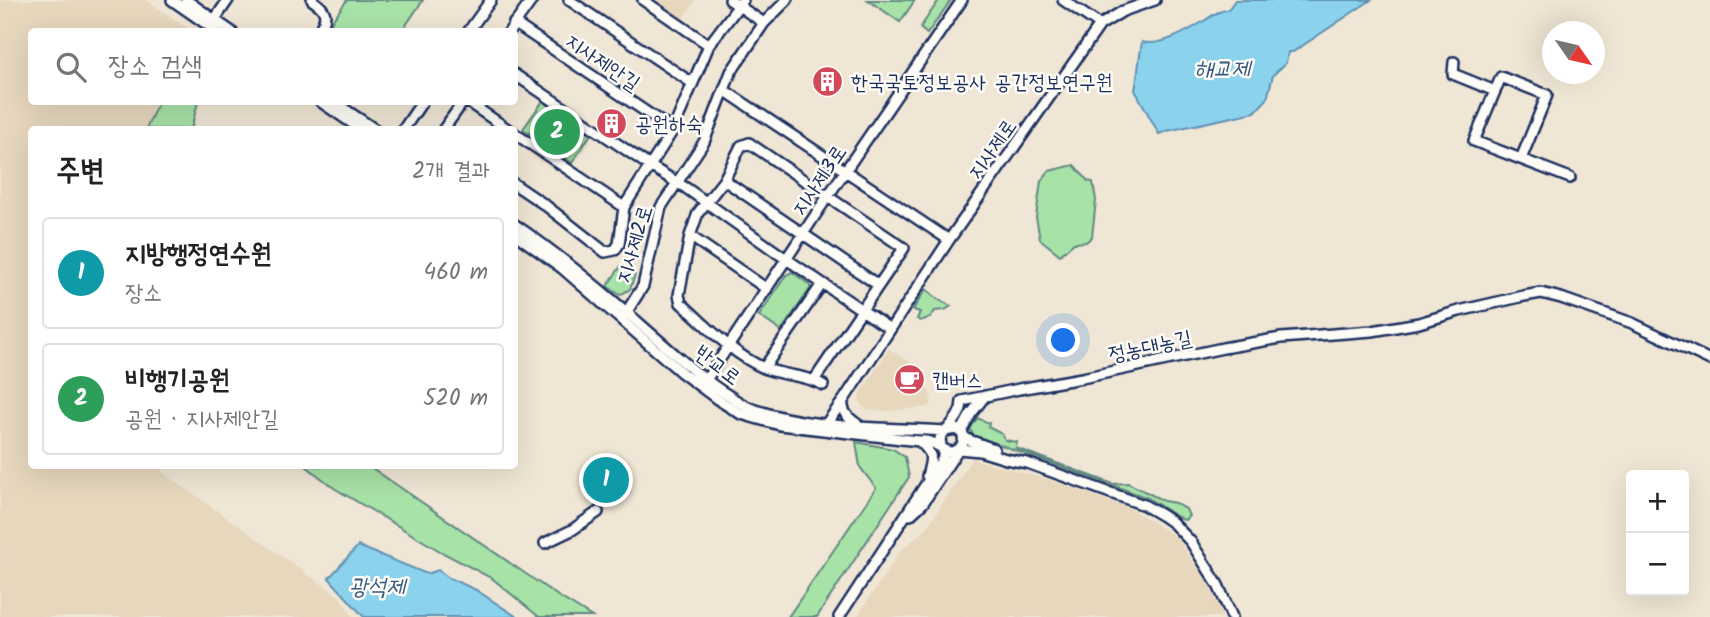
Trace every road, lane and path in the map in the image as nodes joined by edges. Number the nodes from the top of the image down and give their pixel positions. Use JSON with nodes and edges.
{"nodes":[{"id":1,"x":172,"y":0,"type":"edge"},
{"id":2,"x":186,"y":0,"type":"edge"},
{"id":3,"x":228,"y":0,"type":"edge"},
{"id":4,"x":312,"y":0,"type":"edge"},
{"id":5,"x":491,"y":0,"type":"edge"},
{"id":6,"x":532,"y":0,"type":"edge"},
{"id":7,"x":569,"y":0,"type":"edge"},
{"id":8,"x":643,"y":0,"type":"edge"},
{"id":9,"x":787,"y":0,"type":"edge"},
{"id":10,"x":962,"y":0,"type":"edge"},
{"id":11,"x":1063,"y":0,"type":"edge"},
{"id":12,"x":1155,"y":0,"type":"edge"},
{"id":13,"x":737,"y":2,"type":"edge"},
{"id":14,"x":764,"y":23,"type":"junction"},
{"id":15,"x":1100,"y":25,"type":"junction"},
{"id":16,"x":214,"y":26,"type":"edge"},
{"id":17,"x":511,"y":27,"type":"edge"},
{"id":18,"x":321,"y":28,"type":"edge"},
{"id":19,"x":471,"y":28,"type":"edge"},
{"id":20,"x":518,"y":31,"type":"edge"},
{"id":21,"x":709,"y":45,"type":"junction"},
{"id":22,"x":1454,"y":62,"type":"dead end"},
{"id":23,"x":518,"y":77,"type":"edge"},
{"id":24,"x":692,"y":83,"type":"junction"},
{"id":25,"x":724,"y":90,"type":"junction"},
{"id":26,"x":1495,"y":91,"type":"junction"},
{"id":27,"x":325,"y":105,"type":"edge"},
{"id":28,"x":338,"y":105,"type":"edge"},
{"id":29,"x":420,"y":105,"type":"edge"},
{"id":30,"x":463,"y":105,"type":"edge"},
{"id":31,"x":470,"y":105,"type":"edge"},
{"id":32,"x":356,"y":126,"type":"edge"},
{"id":33,"x":370,"y":126,"type":"edge"},
{"id":34,"x":406,"y":126,"type":"edge"},
{"id":35,"x":446,"y":126,"type":"edge"},
{"id":36,"x":503,"y":126,"type":"edge"},
{"id":37,"x":673,"y":130,"type":"junction"},
{"id":38,"x":518,"y":136,"type":"edge"},
{"id":39,"x":1521,"y":159,"type":"junction"},
{"id":40,"x":650,"y":166,"type":"junction"},
{"id":41,"x":845,"y":170,"type":"junction"},
{"id":42,"x":1570,"y":178,"type":"dead end"},
{"id":43,"x":724,"y":180,"type":"junction"},
{"id":44,"x":677,"y":183,"type":"junction"},
{"id":45,"x":518,"y":187,"type":"edge"},
{"id":46,"x":828,"y":196,"type":"junction"},
{"id":47,"x":706,"y":203,"type":"junction"},
{"id":48,"x":624,"y":207,"type":"junction"},
{"id":49,"x":518,"y":227,"type":"edge"},
{"id":50,"x":803,"y":235,"type":"junction"},
{"id":51,"x":518,"y":236,"type":"edge"},
{"id":52,"x":690,"y":236,"type":"junction"},
{"id":53,"x":949,"y":240,"type":"junction"},
{"id":54,"x":787,"y":259,"type":"junction"},
{"id":55,"x":822,"y":284,"type":"junction"},
{"id":56,"x":878,"y":285,"type":"junction"},
{"id":57,"x":767,"y":289,"type":"junction"},
{"id":58,"x":862,"y":310,"type":"junction"},
{"id":59,"x":624,"y":316,"type":"junction"},
{"id":60,"x":890,"y":329,"type":"junction"},
{"id":61,"x":729,"y":345,"type":"junction"},
{"id":62,"x":1710,"y":360,"type":"edge"},
{"id":63,"x":764,"y":368,"type":"junction"},
{"id":64,"x":706,"y":380,"type":"junction"},
{"id":65,"x":985,"y":396,"type":"junction"},
{"id":66,"x":965,"y":400,"type":"junction"},
{"id":67,"x":843,"y":401,"type":"junction"},
{"id":68,"x":971,"y":414,"type":"junction"},
{"id":69,"x":826,"y":424,"type":"junction"},
{"id":70,"x":860,"y":427,"type":"junction"},
{"id":71,"x":946,"y":430,"type":"junction"},
{"id":72,"x":962,"y":434,"type":"junction"},
{"id":73,"x":919,"y":441,"type":"junction"},
{"id":74,"x":942,"y":447,"type":"junction"},
{"id":75,"x":958,"y":450,"type":"junction"},
{"id":76,"x":1027,"y":463,"type":"junction"},
{"id":77,"x":927,"y":482,"type":"junction"},
{"id":78,"x":598,"y":512,"type":"dead end"},
{"id":79,"x":903,"y":520,"type":"junction"},
{"id":80,"x":545,"y":543,"type":"dead end"},
{"id":81,"x":839,"y":617,"type":"edge"},
{"id":82,"x":1232,"y":617,"type":"edge"}],
"edges":[{"from":1,"to":16,"type":"street"},
{"from":2,"to":16,"type":"street"},
{"from":3,"to":16,"type":"street"},
{"from":4,"to":18,"type":"street"},
{"from":5,"to":19,"type":"street"},
{"from":6,"to":17,"type":"street","name":"지사제안길"},
{"from":7,"to":24,"type":"street","name":"지사제안길"},
{"from":8,"to":21,"type":"street"},
{"from":9,"to":14,"type":"street","name":"지사제2로"},
{"from":10,"to":41,"type":"street","name":"지사제3로"},
{"from":11,"to":15,"type":"street"},
{"from":12,"to":15,"type":"street","name":"지사제로"},
{"from":13,"to":14,"type":"street"},
{"from":13,"to":21,"type":"street"},
{"from":14,"to":25,"type":"street","name":"지사제2로"},
{"from":15,"to":53,"type":"street","name":"지사제로"},
{"from":20,"to":37,"type":"street","name":"지사제안길"},
{"from":21,"to":24,"type":"street"},
{"from":22,"to":26,"type":"street"},
{"from":23,"to":40,"type":"street"},
{"from":24,"to":37,"type":"street"},
{"from":25,"to":41,"type":"street"},
{"from":25,"to":44,"type":"street","name":"지사제2로"},
{"from":26,"to":39,"type":"street"},
{"from":26,"to":39,"type":"street"},
{"from":27,"to":32,"type":"street"},
{"from":28,"to":33,"type":"street"},
{"from":29,"to":34,"type":"street"},
{"from":30,"to":35,"type":"street"},
{"from":31,"to":36,"type":"street"},
{"from":37,"to":40,"type":"street"},
{"from":38,"to":48,"type":"street"},
{"from":39,"to":42,"type":"street"},
{"from":40,"to":44,"type":"street"},
{"from":40,"to":48,"type":"street"},
{"from":41,"to":46,"type":"street","name":"지사제3로"},
{"from":41,"to":53,"type":"street"},
{"from":43,"to":46,"type":"street"},
{"from":43,"to":47,"type":"street"},
{"from":43,"to":50,"type":"street"},
{"from":44,"to":47,"type":"street"},
{"from":44,"to":59,"type":"street","name":"지사제2로"},
{"from":45,"to":48,"type":"street"},
{"from":46,"to":50,"type":"street","name":"지사제3로"},
{"from":46,"to":56,"type":"street"},
{"from":47,"to":52,"type":"street"},
{"from":47,"to":54,"type":"street"},
{"from":49,"to":59,"type":"street","name":"반교로"},
{"from":50,"to":54,"type":"street","name":"지사제3로"},
{"from":50,"to":56,"type":"street"},
{"from":51,"to":59,"type":"street","name":"반교로"},
{"from":52,"to":57,"type":"street"},
{"from":52,"to":61,"type":"street"},
{"from":53,"to":60,"type":"street","name":"지사제로"},
{"from":54,"to":55,"type":"street"},
{"from":54,"to":57,"type":"street","name":"지사제3로"},
{"from":55,"to":58,"type":"street"},
{"from":55,"to":63,"type":"street"},
{"from":56,"to":58,"type":"street"},
{"from":57,"to":61,"type":"street","name":"지사제3로"},
{"from":58,"to":60,"type":"street"},
{"from":58,"to":63,"type":"street"},
{"from":59,"to":64,"type":"street","name":"반교로"},
{"from":59,"to":73,"type":"street","name":"반교로"},
{"from":60,"to":67,"type":"street","name":"지사제로"},
{"from":61,"to":63,"type":"street"},
{"from":61,"to":64,"type":"street","name":"지사제3로"},
{"from":62,"to":65,"type":"street","name":"정농대농길"},
{"from":64,"to":69,"type":"street","name":"반교로"},
{"from":65,"to":66,"type":"street","name":"정농대농길"},
{"from":65,"to":68,"type":"street"},
{"from":66,"to":68,"type":"street"},
{"from":66,"to":71,"type":"street"},
{"from":67,"to":69,"type":"street","name":"지사제로"},
{"from":67,"to":70,"type":"street"},
{"from":68,"to":72,"type":"street"},
{"from":69,"to":70,"type":"street","name":"반교로"},
{"from":70,"to":71,"type":"street","name":"반교로"},
{"from":71,"to":72,"type":"street"},
{"from":71,"to":74,"type":"street"},
{"from":72,"to":75,"type":"street"},
{"from":72,"to":76,"type":"street"},
{"from":73,"to":74,"type":"street","name":"반교로"},
{"from":73,"to":77,"type":"street"},
{"from":74,"to":75,"type":"street"},
{"from":74,"to":77,"type":"street"},
{"from":75,"to":76,"type":"street"},
{"from":75,"to":79,"type":"street"},
{"from":76,"to":82,"type":"street"},
{"from":77,"to":79,"type":"street"},
{"from":78,"to":80,"type":"street"},
{"from":79,"to":81,"type":"street"}]}
